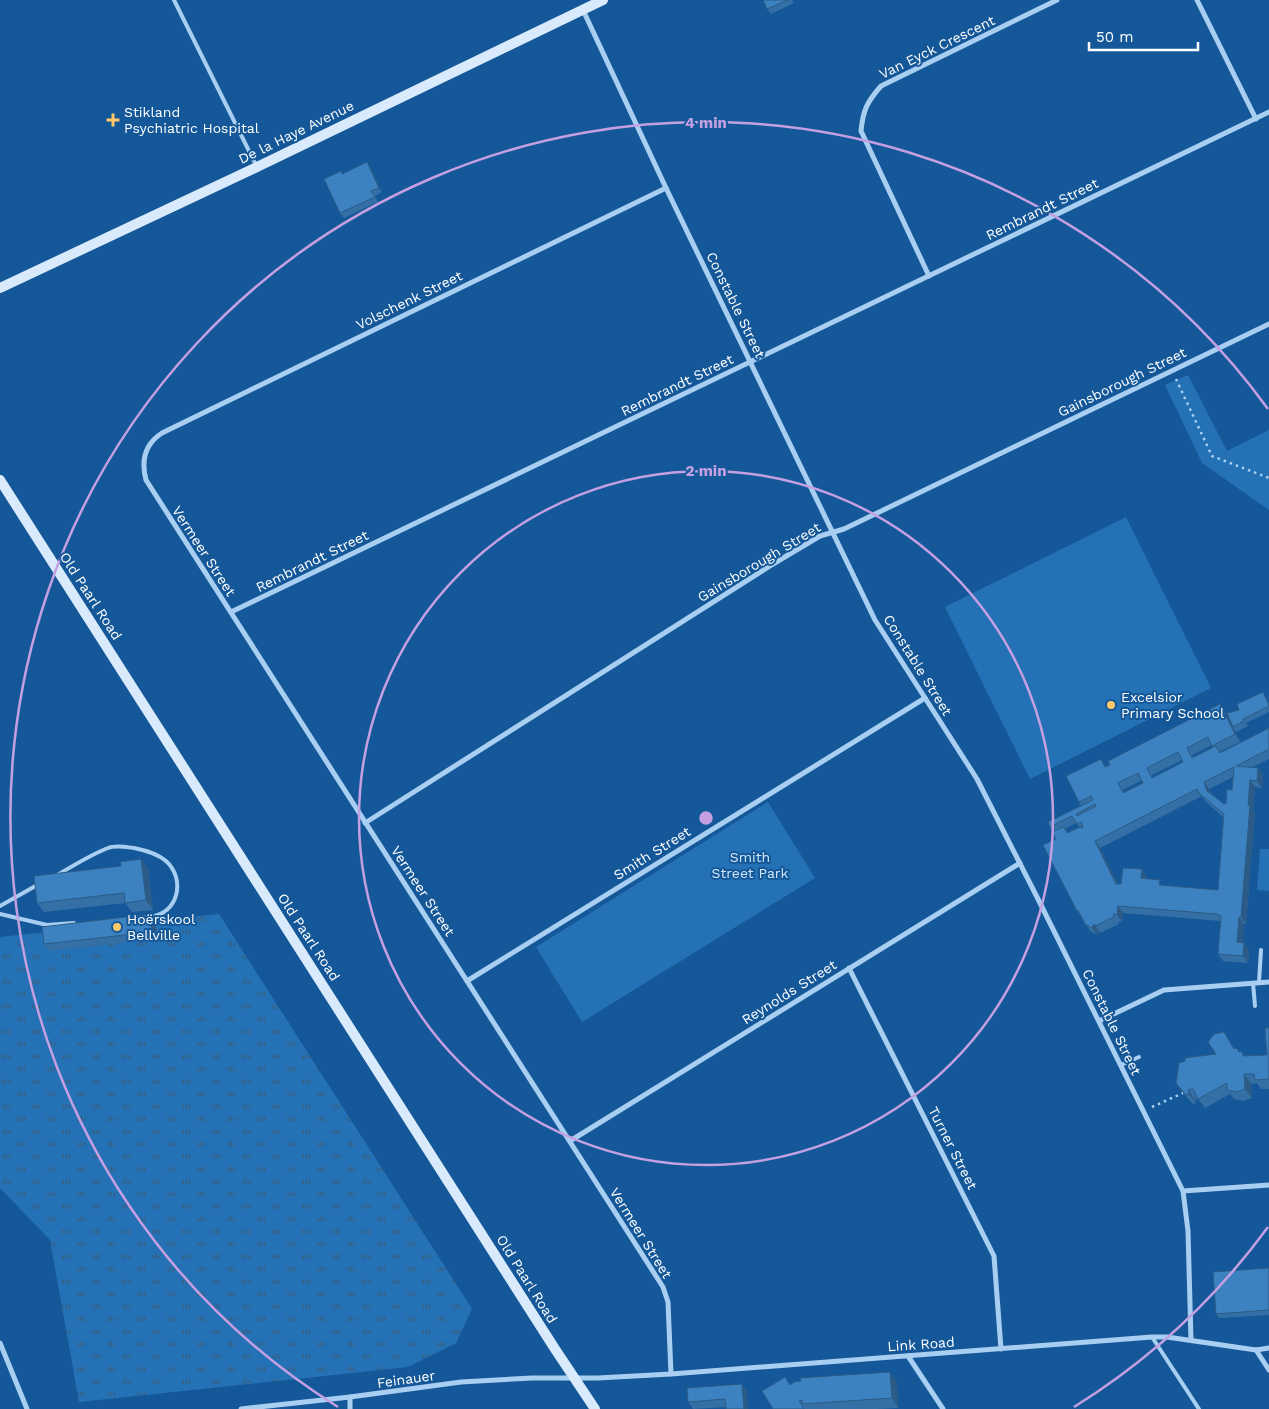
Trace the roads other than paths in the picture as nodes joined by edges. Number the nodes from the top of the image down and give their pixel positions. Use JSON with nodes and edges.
{"nodes":[{"id":1,"x":174,"y":0,"type":"edge"},
{"id":2,"x":603,"y":0,"type":"edge"},
{"id":3,"x":1057,"y":0,"type":"edge"},
{"id":4,"x":1196,"y":0,"type":"edge"},
{"id":5,"x":583,"y":10,"type":"junction"},
{"id":6,"x":1269,"y":112,"type":"edge"},
{"id":7,"x":1256,"y":119,"type":"junction"},
{"id":8,"x":257,"y":167,"type":"junction"},
{"id":9,"x":666,"y":188,"type":"junction"},
{"id":10,"x":929,"y":276,"type":"junction"},
{"id":11,"x":0,"y":288,"type":"edge"},
{"id":12,"x":1269,"y":324,"type":"edge"},
{"id":13,"x":751,"y":362,"type":"junction"},
{"id":14,"x":162,"y":433,"type":"joint"},
{"id":15,"x":0,"y":480,"type":"edge"},
{"id":16,"x":833,"y":532,"type":"junction"},
{"id":17,"x":230,"y":612,"type":"junction"},
{"id":18,"x":925,"y":698,"type":"junction"},
{"id":19,"x":365,"y":823,"type":"junction"},
{"id":20,"x":1020,"y":863,"type":"junction"},
{"id":21,"x":0,"y":906,"type":"edge"},
{"id":22,"x":0,"y":914,"type":"edge"},
{"id":23,"x":144,"y":918,"type":"edge"},
{"id":24,"x":76,"y":923,"type":"edge"},
{"id":25,"x":1261,"y":950,"type":"dead end"},
{"id":26,"x":849,"y":968,"type":"junction"},
{"id":27,"x":467,"y":980,"type":"junction"},
{"id":28,"x":1269,"y":982,"type":"edge"},
{"id":29,"x":1256,"y":983,"type":"junction"},
{"id":30,"x":1255,"y":1006,"type":"dead end"},
{"id":31,"x":1099,"y":1021,"type":"junction"},
{"id":32,"x":1139,"y":1057,"type":"dead end"},
{"id":33,"x":1121,"y":1065,"type":"junction"},
{"id":34,"x":570,"y":1141,"type":"junction"},
{"id":35,"x":1269,"y":1185,"type":"edge"},
{"id":36,"x":1183,"y":1191,"type":"junction"},
{"id":37,"x":1152,"y":1337,"type":"junction"},
{"id":38,"x":1191,"y":1340,"type":"junction"},
{"id":39,"x":0,"y":1343,"type":"edge"},
{"id":40,"x":1269,"y":1348,"type":"edge"},
{"id":41,"x":1001,"y":1349,"type":"junction"},
{"id":42,"x":1256,"y":1350,"type":"junction"},
{"id":43,"x":908,"y":1356,"type":"junction"},
{"id":44,"x":1269,"y":1370,"type":"edge"},
{"id":45,"x":671,"y":1374,"type":"junction"},
{"id":46,"x":574,"y":1378,"type":"junction"},
{"id":47,"x":350,"y":1398,"type":"junction"},
{"id":48,"x":27,"y":1409,"type":"edge"},
{"id":49,"x":241,"y":1409,"type":"edge"},
{"id":50,"x":350,"y":1409,"type":"edge"},
{"id":51,"x":595,"y":1409,"type":"edge"},
{"id":52,"x":943,"y":1409,"type":"edge"},
{"id":53,"x":1199,"y":1409,"type":"edge"}],
"edges":[{"from":1,"to":8,"type":"lane"},
{"from":2,"to":5,"type":"main road","name":"De la Haye Avenue"},
{"from":3,"to":10,"type":"street","name":"Van Eyck Crescent"},
{"from":4,"to":7,"type":"street"},
{"from":5,"to":8,"type":"main road","name":"De la Haye Avenue"},
{"from":5,"to":9,"type":"street","name":"Constable Street"},
{"from":6,"to":7,"type":"street","name":"Rembrandt Street"},
{"from":7,"to":10,"type":"street","name":"Rembrandt Street"},
{"from":8,"to":11,"type":"main road","name":"De la Haye Avenue"},
{"from":9,"to":13,"type":"street","name":"Constable Street"},
{"from":9,"to":14,"type":"street","name":"Volschenk Street"},
{"from":10,"to":13,"type":"street","name":"Rembrandt Street"},
{"from":12,"to":16,"type":"street","name":"Gainsborough Street"},
{"from":13,"to":16,"type":"street","name":"Constable Street"},
{"from":13,"to":17,"type":"street","name":"Rembrandt Street"},
{"from":14,"to":17,"type":"street","name":"Vermeer Street"},
{"from":15,"to":46,"type":"main road","name":"Old Paarl Road"},
{"from":16,"to":18,"type":"street","name":"Constable Street"},
{"from":16,"to":19,"type":"street","name":"Gainsborough Street"},
{"from":17,"to":19,"type":"street","name":"Vermeer Street"},
{"from":18,"to":20,"type":"street","name":"Constable Street"},
{"from":18,"to":27,"type":"street","name":"Smith Street"},
{"from":19,"to":27,"type":"street","name":"Vermeer Street"},
{"from":20,"to":26,"type":"street","name":"Reynolds Street"},
{"from":20,"to":31,"type":"street","name":"Constable Street"},
{"from":21,"to":23,"type":"lane"},
{"from":22,"to":24,"type":"lane"},
{"from":25,"to":29,"type":"lane"},
{"from":26,"to":34,"type":"street","name":"Reynolds Street"},
{"from":26,"to":41,"type":"street","name":"Turner Street"},
{"from":27,"to":34,"type":"street","name":"Vermeer Street"},
{"from":28,"to":29,"type":"street"},
{"from":29,"to":30,"type":"lane"},
{"from":29,"to":31,"type":"street"},
{"from":31,"to":33,"type":"street","name":"Constable Street"},
{"from":32,"to":33,"type":"lane"},
{"from":33,"to":36,"type":"street","name":"Constable Street"},
{"from":34,"to":45,"type":"street","name":"Vermeer Street"},
{"from":35,"to":36,"type":"street"},
{"from":36,"to":38,"type":"street","name":"Constable Street"},
{"from":37,"to":38,"type":"street","name":"Link Road"},
{"from":37,"to":41,"type":"street","name":"Link Road"},
{"from":37,"to":53,"type":"lane"},
{"from":38,"to":42,"type":"street","name":"Link Road"},
{"from":39,"to":48,"type":"street"},
{"from":40,"to":42,"type":"street","name":"Link Road"},
{"from":41,"to":43,"type":"street","name":"Link Road"},
{"from":42,"to":44,"type":"street"},
{"from":43,"to":45,"type":"street","name":"Link Road"},
{"from":43,"to":52,"type":"street"},
{"from":45,"to":46,"type":"street","name":"Link Road"},
{"from":46,"to":47,"type":"street","name":"Feinauer"},
{"from":46,"to":51,"type":"main road","name":"Old Paarl Road"},
{"from":47,"to":49,"type":"street","name":"Feinauer"},
{"from":47,"to":50,"type":"street"}]}
